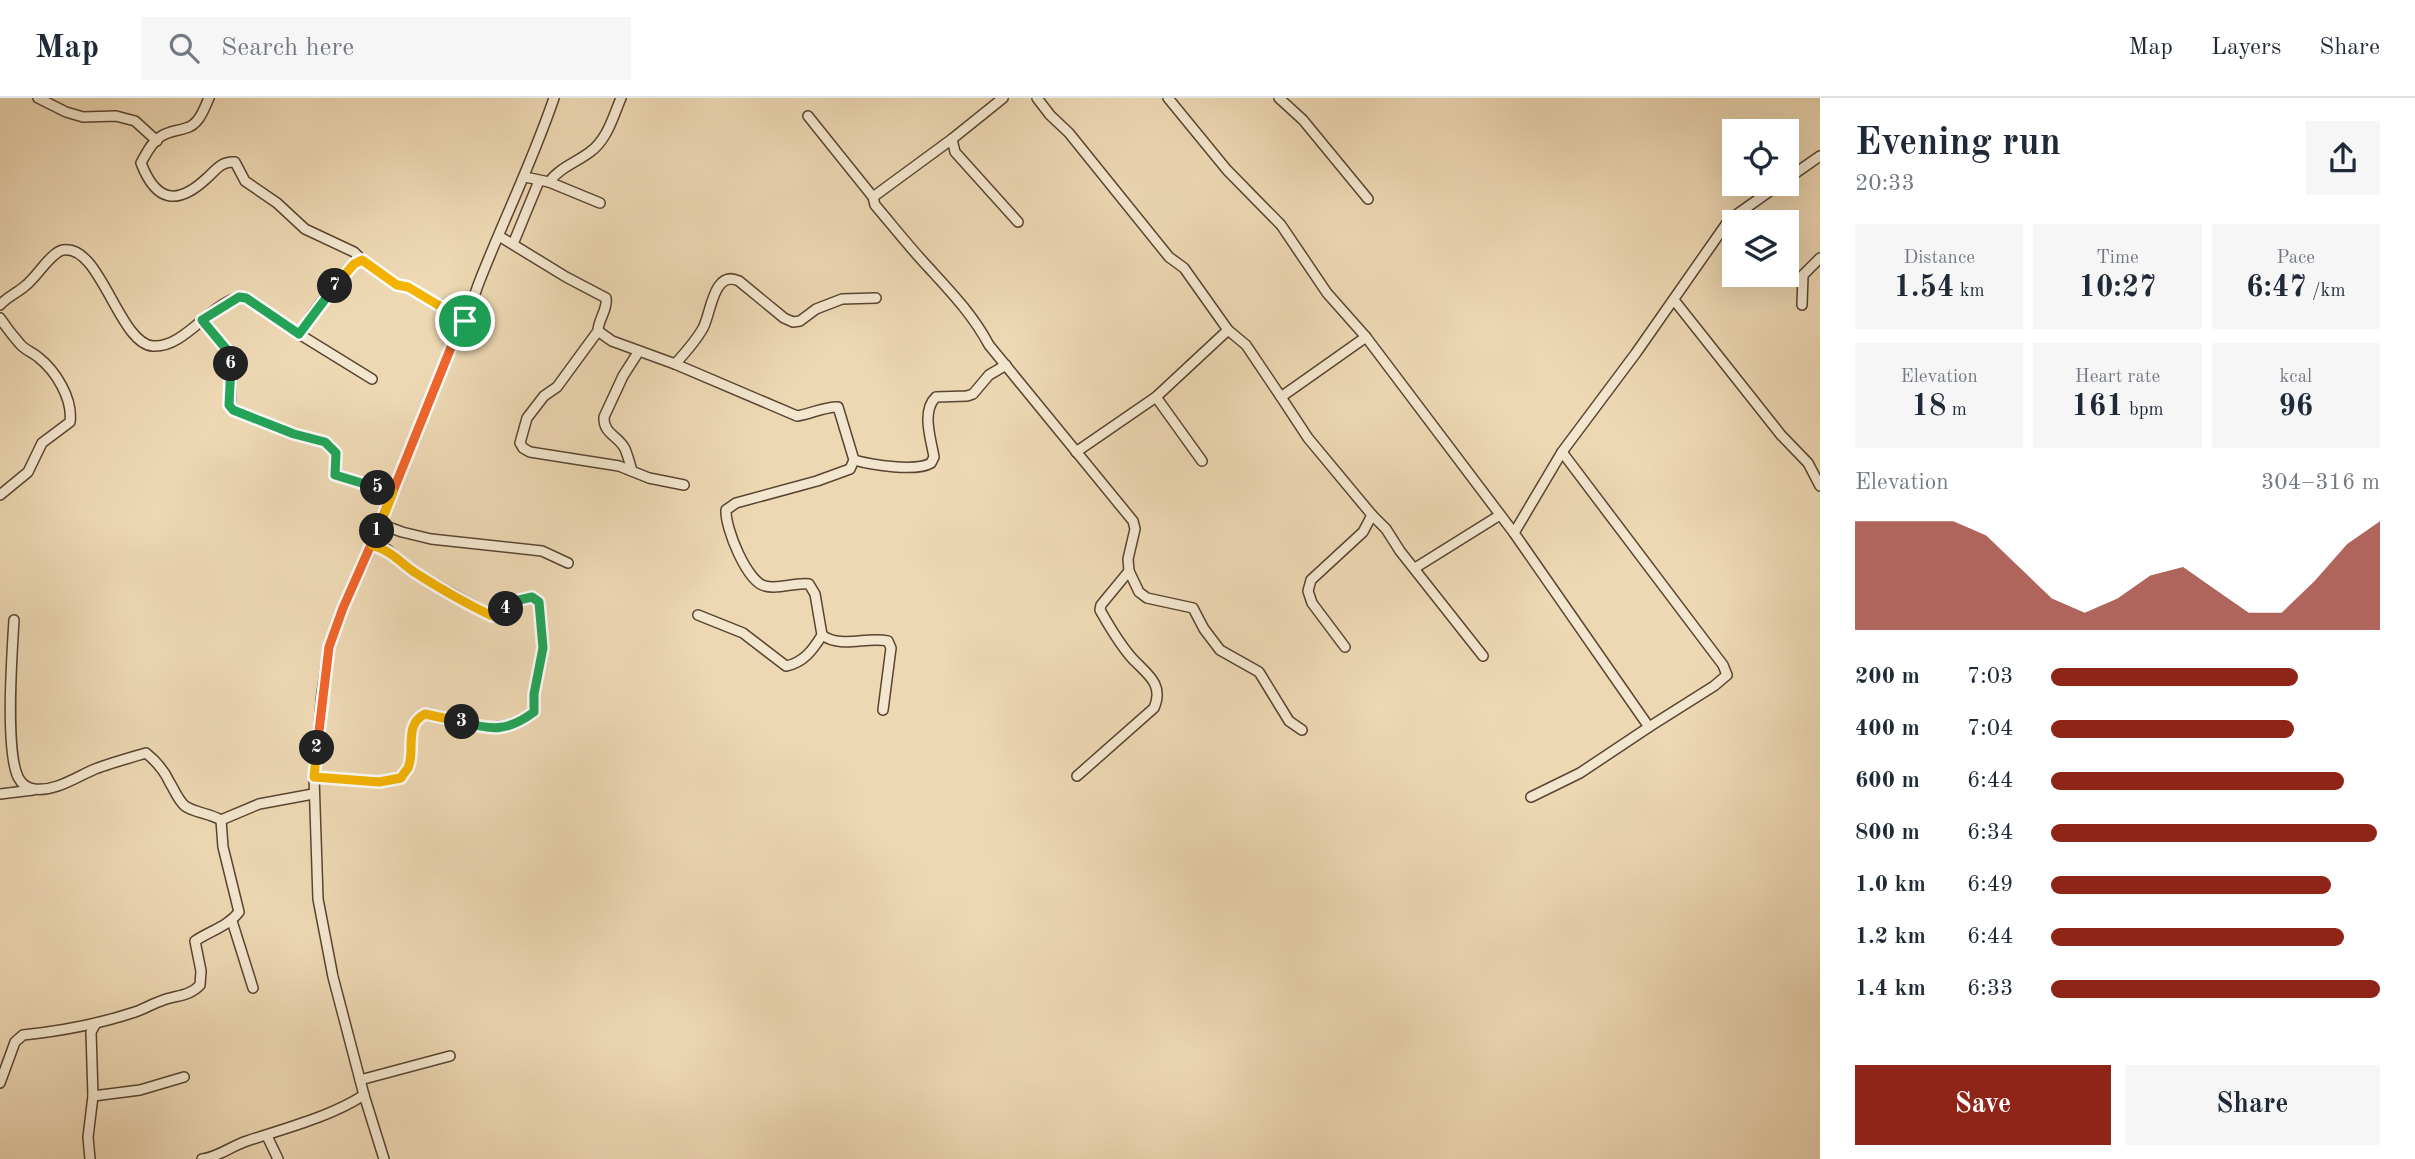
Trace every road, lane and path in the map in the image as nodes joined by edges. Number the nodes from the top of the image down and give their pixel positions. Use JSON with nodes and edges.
{"nodes":[{"id":1,"x":38,"y":98,"type":"edge"},
{"id":2,"x":209,"y":98,"type":"edge"},
{"id":3,"x":554,"y":98,"type":"edge"},
{"id":4,"x":621,"y":98,"type":"edge"},
{"id":5,"x":1003,"y":98,"type":"edge"},
{"id":6,"x":1037,"y":98,"type":"edge"},
{"id":7,"x":1168,"y":98,"type":"edge"},
{"id":8,"x":1279,"y":98,"type":"edge"},
{"id":9,"x":808,"y":116,"type":"dead end"},
{"id":10,"x":952,"y":139,"type":"junction"},
{"id":11,"x":157,"y":141,"type":"junction"},
{"id":12,"x":1820,"y":156,"type":"edge"},
{"id":13,"x":1799,"y":171,"type":"edge"},
{"id":14,"x":525,"y":177,"type":"junction"},
{"id":15,"x":544,"y":181,"type":"junction"},
{"id":16,"x":1763,"y":196,"type":"edge"},
{"id":17,"x":873,"y":197,"type":"junction"},
{"id":18,"x":1368,"y":199,"type":"dead end"},
{"id":19,"x":600,"y":203,"type":"dead end"},
{"id":20,"x":1018,"y":222,"type":"dead end"},
{"id":21,"x":499,"y":236,"type":"junction"},
{"id":22,"x":513,"y":244,"type":"junction"},
{"id":23,"x":1820,"y":258,"type":"edge"},
{"id":24,"x":362,"y":260,"type":"junction"},
{"id":25,"x":876,"y":298,"type":"dead end"},
{"id":26,"x":1674,"y":300,"type":"junction"},
{"id":27,"x":1802,"y":305,"type":"dead end"},
{"id":28,"x":0,"y":306,"type":"edge"},
{"id":29,"x":0,"y":318,"type":"edge"},
{"id":30,"x":202,"y":320,"type":"junction"},
{"id":31,"x":465,"y":321,"type":"junction"},
{"id":32,"x":1228,"y":330,"type":"junction"},
{"id":33,"x":598,"y":331,"type":"junction"},
{"id":34,"x":299,"y":334,"type":"junction"},
{"id":35,"x":1366,"y":337,"type":"junction"},
{"id":36,"x":639,"y":351,"type":"junction"},
{"id":37,"x":675,"y":364,"type":"junction"},
{"id":38,"x":1006,"y":366,"type":"junction"},
{"id":39,"x":372,"y":379,"type":"dead end"},
{"id":40,"x":1156,"y":397,"type":"junction"},
{"id":41,"x":1281,"y":397,"type":"junction"},
{"id":42,"x":1562,"y":452,"type":"junction"},
{"id":43,"x":1076,"y":453,"type":"junction"},
{"id":44,"x":854,"y":460,"type":"junction"},
{"id":45,"x":1202,"y":461,"type":"dead end"},
{"id":46,"x":632,"y":471,"type":"junction"},
{"id":47,"x":684,"y":485,"type":"dead end"},
{"id":48,"x":1820,"y":486,"type":"edge"},
{"id":49,"x":393,"y":492,"type":"junction"},
{"id":50,"x":0,"y":495,"type":"edge"},
{"id":51,"x":1372,"y":514,"type":"junction"},
{"id":52,"x":1500,"y":515,"type":"junction"},
{"id":53,"x":380,"y":524,"type":"junction"},
{"id":54,"x":1514,"y":533,"type":"junction"},
{"id":55,"x":372,"y":545,"type":"junction"},
{"id":56,"x":568,"y":563,"type":"dead end"},
{"id":57,"x":1415,"y":568,"type":"junction"},
{"id":58,"x":1129,"y":571,"type":"junction"},
{"id":59,"x":698,"y":615,"type":"dead end"},
{"id":60,"x":14,"y":620,"type":"dead end"},
{"id":61,"x":822,"y":635,"type":"junction"},
{"id":62,"x":1345,"y":647,"type":"dead end"},
{"id":63,"x":1483,"y":656,"type":"dead end"},
{"id":64,"x":883,"y":710,"type":"dead end"},
{"id":65,"x":1649,"y":727,"type":"junction"},
{"id":66,"x":1302,"y":730,"type":"dead end"},
{"id":67,"x":1077,"y":776,"type":"dead end"},
{"id":68,"x":314,"y":777,"type":"junction"},
{"id":69,"x":35,"y":790,"type":"junction"},
{"id":70,"x":0,"y":794,"type":"edge"},
{"id":71,"x":313,"y":794,"type":"junction"},
{"id":72,"x":1531,"y":797,"type":"dead end"},
{"id":73,"x":221,"y":820,"type":"junction"},
{"id":74,"x":232,"y":921,"type":"junction"},
{"id":75,"x":253,"y":988,"type":"dead end"},
{"id":76,"x":96,"y":1023,"type":"junction"},
{"id":77,"x":450,"y":1056,"type":"dead end"},
{"id":78,"x":184,"y":1077,"type":"dead end"},
{"id":79,"x":360,"y":1080,"type":"junction"},
{"id":80,"x":0,"y":1083,"type":"edge"},
{"id":81,"x":364,"y":1095,"type":"junction"},
{"id":82,"x":93,"y":1096,"type":"junction"},
{"id":83,"x":267,"y":1136,"type":"junction"},
{"id":84,"x":90,"y":1159,"type":"edge"},
{"id":85,"x":202,"y":1159,"type":"edge"},
{"id":86,"x":278,"y":1159,"type":"edge"},
{"id":87,"x":384,"y":1159,"type":"edge"}],
"edges":[{"from":1,"to":11,"type":"street"},
{"from":2,"to":11,"type":"street"},
{"from":3,"to":14,"type":"street"},
{"from":4,"to":15,"type":"street"},
{"from":5,"to":10,"type":"street"},
{"from":6,"to":32,"type":"street"},
{"from":7,"to":35,"type":"street"},
{"from":8,"to":18,"type":"street"},
{"from":9,"to":17,"type":"street"},
{"from":10,"to":17,"type":"street"},
{"from":10,"to":20,"type":"street"},
{"from":11,"to":24,"type":"street"},
{"from":12,"to":13,"type":"street"},
{"from":14,"to":15,"type":"street"},
{"from":14,"to":21,"type":"street"},
{"from":15,"to":19,"type":"street"},
{"from":15,"to":22,"type":"street"},
{"from":16,"to":26,"type":"street"},
{"from":17,"to":38,"type":"street"},
{"from":21,"to":22,"type":"street"},
{"from":21,"to":31,"type":"street"},
{"from":22,"to":33,"type":"street"},
{"from":23,"to":27,"type":"street"},
{"from":24,"to":31,"type":"street"},
{"from":24,"to":34,"type":"street"},
{"from":25,"to":37,"type":"street"},
{"from":26,"to":42,"type":"street"},
{"from":26,"to":48,"type":"street"},
{"from":28,"to":30,"type":"street"},
{"from":29,"to":50,"type":"street"},
{"from":30,"to":34,"type":"street"},
{"from":30,"to":49,"type":"street"},
{"from":31,"to":49,"type":"street"},
{"from":32,"to":40,"type":"street"},
{"from":32,"to":41,"type":"street"},
{"from":33,"to":36,"type":"street"},
{"from":33,"to":46,"type":"street"},
{"from":34,"to":39,"type":"street"},
{"from":35,"to":41,"type":"street"},
{"from":35,"to":52,"type":"street"},
{"from":36,"to":37,"type":"street"},
{"from":36,"to":46,"type":"street"},
{"from":37,"to":44,"type":"street"},
{"from":38,"to":43,"type":"street"},
{"from":38,"to":44,"type":"street"},
{"from":40,"to":43,"type":"street"},
{"from":40,"to":45,"type":"street"},
{"from":41,"to":51,"type":"street"},
{"from":42,"to":54,"type":"street"},
{"from":42,"to":65,"type":"street"},
{"from":43,"to":58,"type":"street"},
{"from":44,"to":61,"type":"street"},
{"from":46,"to":47,"type":"street"},
{"from":49,"to":53,"type":"street"},
{"from":51,"to":57,"type":"street"},
{"from":51,"to":62,"type":"street"},
{"from":52,"to":54,"type":"street"},
{"from":52,"to":57,"type":"street"},
{"from":53,"to":55,"type":"street"},
{"from":53,"to":56,"type":"street"},
{"from":54,"to":65,"type":"street"},
{"from":55,"to":68,"type":"street"},
{"from":55,"to":68,"type":"street"},
{"from":57,"to":63,"type":"street"},
{"from":58,"to":66,"type":"street"},
{"from":58,"to":67,"type":"street"},
{"from":59,"to":61,"type":"street"},
{"from":60,"to":69,"type":"street"},
{"from":61,"to":64,"type":"street"},
{"from":65,"to":72,"type":"street"},
{"from":68,"to":71,"type":"street"},
{"from":69,"to":70,"type":"street"},
{"from":69,"to":73,"type":"street"},
{"from":71,"to":73,"type":"street"},
{"from":71,"to":79,"type":"street"},
{"from":73,"to":74,"type":"street"},
{"from":74,"to":75,"type":"street"},
{"from":74,"to":76,"type":"street"},
{"from":76,"to":80,"type":"street"},
{"from":76,"to":82,"type":"street"},
{"from":77,"to":79,"type":"street"},
{"from":78,"to":82,"type":"street"},
{"from":79,"to":81,"type":"street"},
{"from":81,"to":83,"type":"street"},
{"from":81,"to":87,"type":"street"},
{"from":82,"to":84,"type":"street"},
{"from":83,"to":85,"type":"street"},
{"from":83,"to":86,"type":"street"}]}
